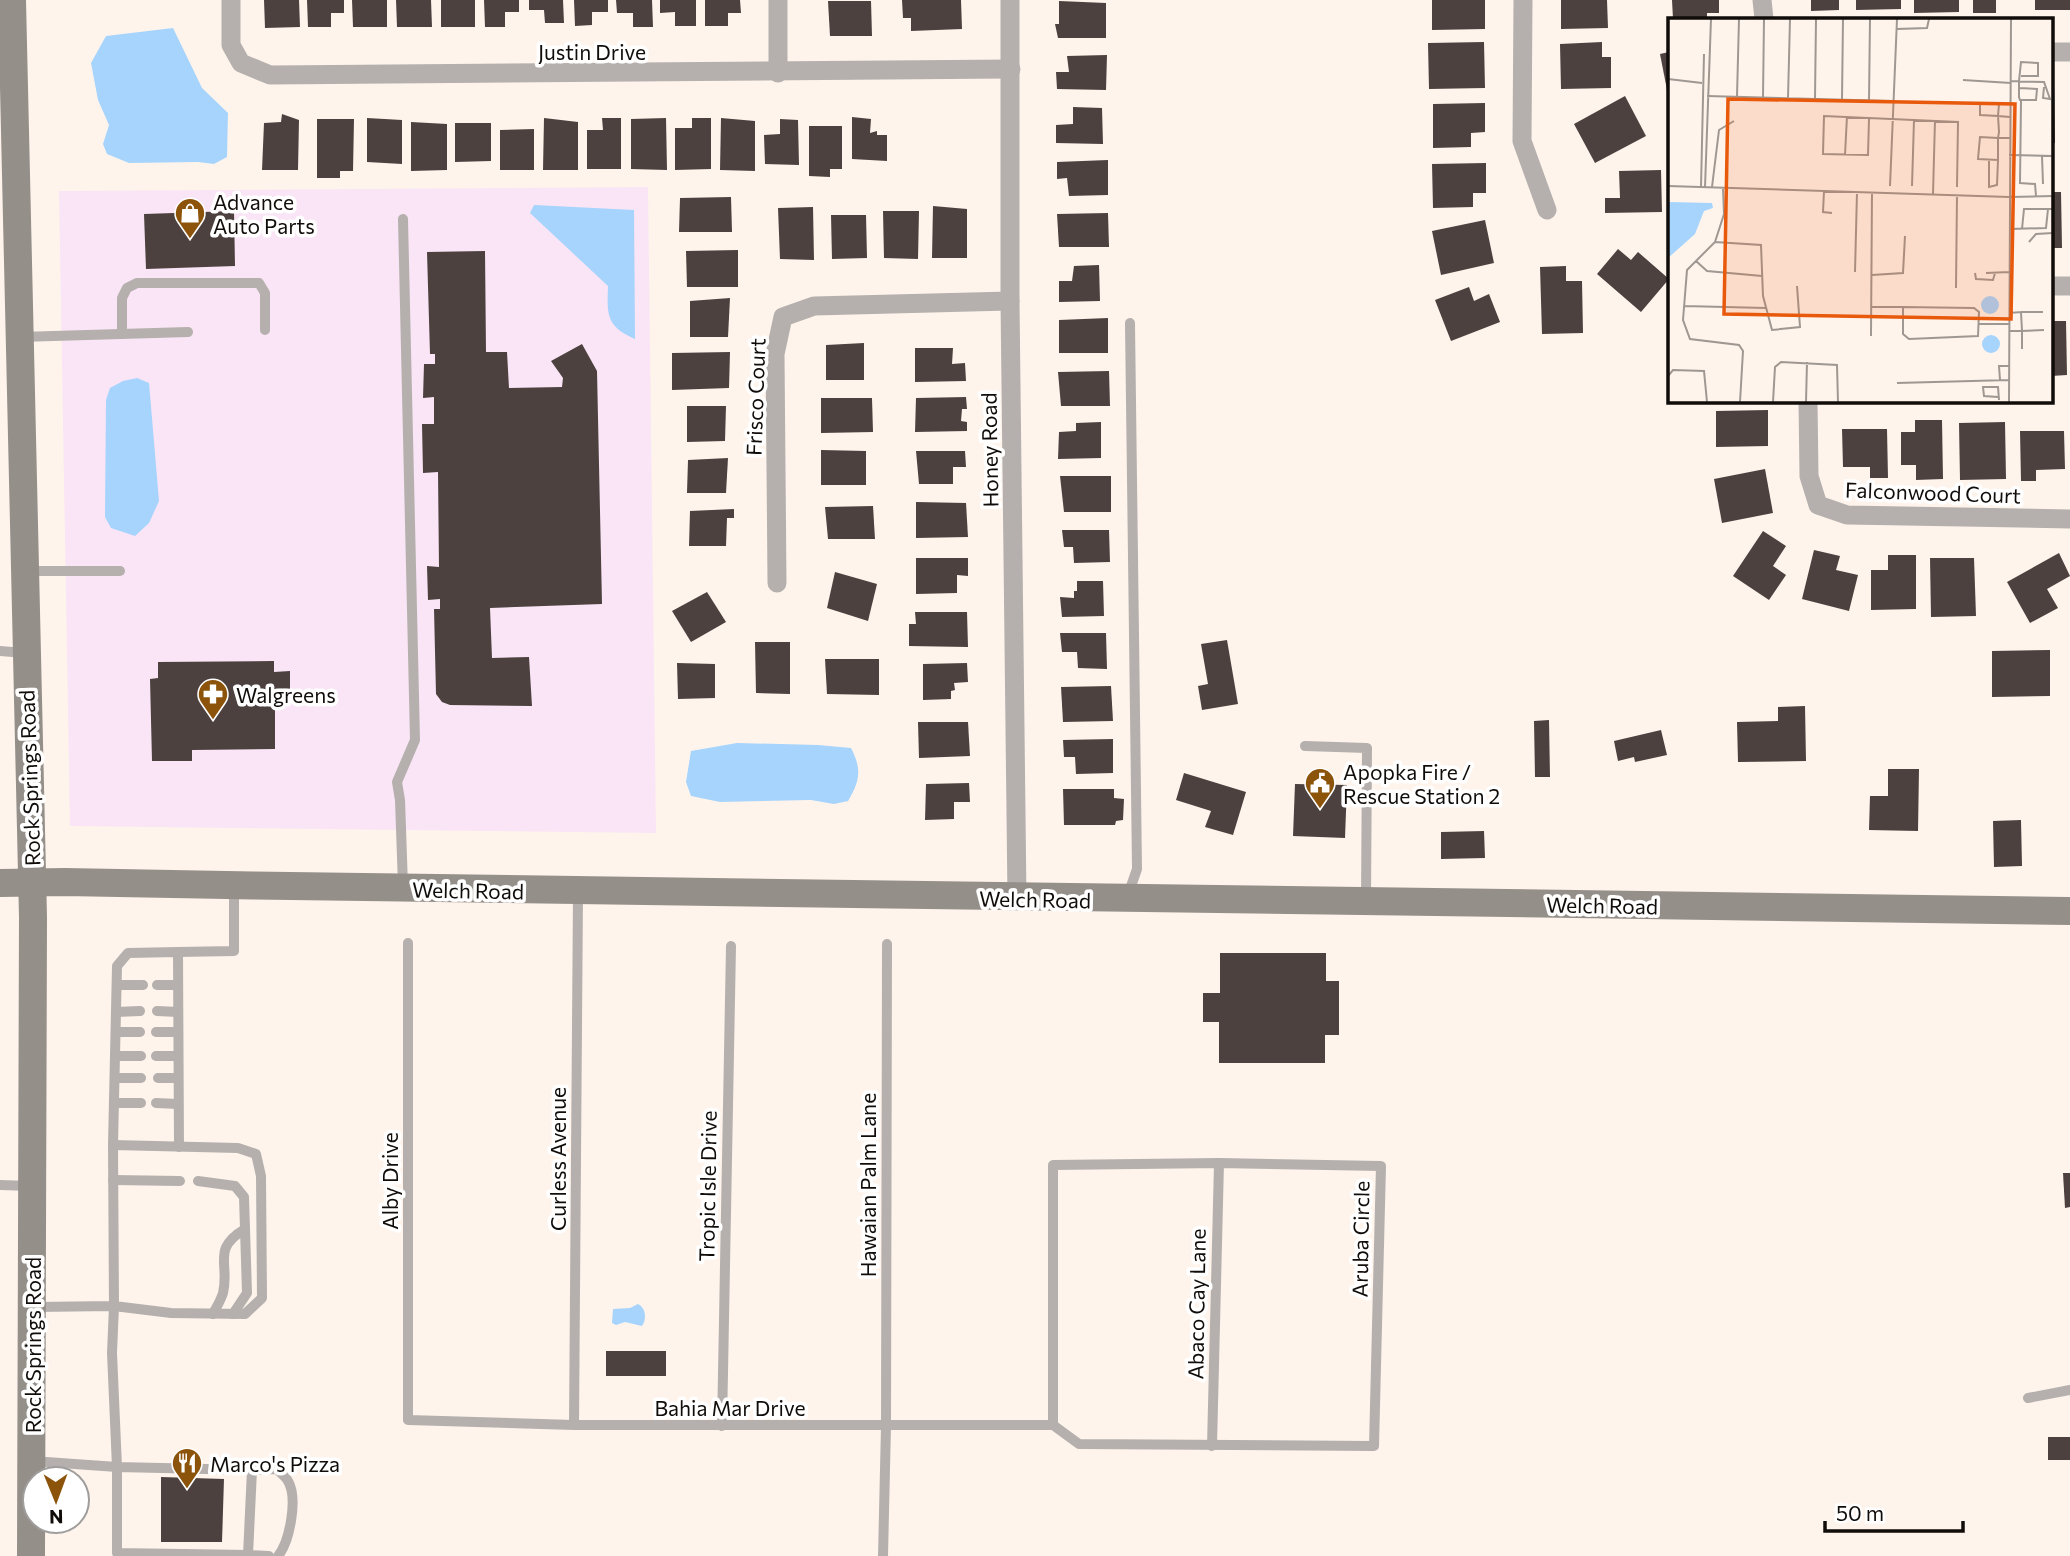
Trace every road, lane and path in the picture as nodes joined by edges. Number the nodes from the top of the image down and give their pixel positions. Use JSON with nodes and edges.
{"nodes":[{"id":1,"x":12,"y":0,"type":"edge"},
{"id":2,"x":231,"y":0,"type":"edge"},
{"id":3,"x":778,"y":0,"type":"edge"},
{"id":4,"x":1010,"y":0,"type":"edge"},
{"id":5,"x":1523,"y":0,"type":"edge"},
{"id":6,"x":1762,"y":0,"type":"edge"},
{"id":7,"x":1764,"y":18,"type":"edge"},
{"id":8,"x":6,"y":47,"type":"edge"},
{"id":9,"x":2052,"y":52,"type":"edge"},
{"id":10,"x":2070,"y":52,"type":"edge"},
{"id":11,"x":1011,"y":69,"type":"junction"},
{"id":12,"x":778,"y":73,"type":"junction"},
{"id":13,"x":1547,"y":209,"type":"dead end"},
{"id":14,"x":403,"y":219,"type":"dead end"},
{"id":15,"x":2052,"y":286,"type":"edge"},
{"id":16,"x":2070,"y":286,"type":"edge"},
{"id":17,"x":1010,"y":301,"type":"junction"},
{"id":18,"x":1130,"y":323,"type":"dead end"},
{"id":19,"x":265,"y":330,"type":"dead end"},
{"id":20,"x":188,"y":332,"type":"dead end"},
{"id":21,"x":122,"y":334,"type":"junction"},
{"id":22,"x":19,"y":337,"type":"junction"},
{"id":23,"x":1808,"y":402,"type":"edge"},
{"id":24,"x":2070,"y":519,"type":"edge"},
{"id":25,"x":24,"y":571,"type":"junction"},
{"id":26,"x":120,"y":572,"type":"dead end"},
{"id":27,"x":777,"y":583,"type":"dead end"},
{"id":28,"x":13,"y":652,"type":"edge"},
{"id":29,"x":1305,"y":746,"type":"dead end"},
{"id":30,"x":0,"y":883,"type":"edge"},
{"id":31,"x":32,"y":883,"type":"junction"},
{"id":32,"x":234,"y":886,"type":"junction"},
{"id":33,"x":403,"y":889,"type":"junction"},
{"id":34,"x":578,"y":892,"type":"junction"},
{"id":35,"x":1017,"y":899,"type":"junction"},
{"id":36,"x":1127,"y":899,"type":"junction"},
{"id":37,"x":1366,"y":902,"type":"junction"},
{"id":38,"x":2070,"y":911,"type":"edge"},
{"id":39,"x":408,"y":943,"type":"dead end"},
{"id":40,"x":887,"y":944,"type":"dead end"},
{"id":41,"x":731,"y":946,"type":"dead end"},
{"id":42,"x":178,"y":952,"type":"junction"},
{"id":43,"x":117,"y":985,"type":"junction"},
{"id":44,"x":142,"y":985,"type":"dead end"},
{"id":45,"x":157,"y":985,"type":"dead end"},
{"id":46,"x":177,"y":985,"type":"junction"},
{"id":47,"x":116,"y":1012,"type":"junction"},
{"id":48,"x":140,"y":1012,"type":"dead end"},
{"id":49,"x":157,"y":1012,"type":"dead end"},
{"id":50,"x":178,"y":1012,"type":"junction"},
{"id":51,"x":116,"y":1032,"type":"junction"},
{"id":52,"x":139,"y":1032,"type":"dead end"},
{"id":53,"x":156,"y":1032,"type":"dead end"},
{"id":54,"x":178,"y":1032,"type":"junction"},
{"id":55,"x":115,"y":1056,"type":"junction"},
{"id":56,"x":141,"y":1056,"type":"dead end"},
{"id":57,"x":156,"y":1056,"type":"dead end"},
{"id":58,"x":178,"y":1056,"type":"junction"},
{"id":59,"x":114,"y":1078,"type":"junction"},
{"id":60,"x":141,"y":1078,"type":"dead end"},
{"id":61,"x":158,"y":1078,"type":"dead end"},
{"id":62,"x":178,"y":1078,"type":"junction"},
{"id":63,"x":114,"y":1103,"type":"junction"},
{"id":64,"x":141,"y":1103,"type":"dead end"},
{"id":65,"x":156,"y":1103,"type":"dead end"},
{"id":66,"x":178,"y":1104,"type":"junction"},
{"id":67,"x":113,"y":1145,"type":"junction"},
{"id":68,"x":178,"y":1147,"type":"junction"},
{"id":69,"x":1219,"y":1163,"type":"junction"},
{"id":70,"x":113,"y":1180,"type":"junction"},
{"id":71,"x":180,"y":1181,"type":"dead end"},
{"id":72,"x":198,"y":1181,"type":"dead end"},
{"id":73,"x":0,"y":1185,"type":"edge"},
{"id":74,"x":33,"y":1186,"type":"junction"},
{"id":75,"x":245,"y":1229,"type":"junction"},
{"id":76,"x":114,"y":1306,"type":"junction"},
{"id":77,"x":32,"y":1307,"type":"junction"},
{"id":78,"x":213,"y":1314,"type":"junction"},
{"id":79,"x":239,"y":1314,"type":"junction"},
{"id":80,"x":2070,"y":1390,"type":"edge"},
{"id":81,"x":2028,"y":1398,"type":"dead end"},
{"id":82,"x":408,"y":1420,"type":"joint"},
{"id":83,"x":574,"y":1425,"type":"junction"},
{"id":84,"x":1052,"y":1425,"type":"junction"},
{"id":85,"x":722,"y":1426,"type":"junction"},
{"id":86,"x":886,"y":1426,"type":"junction"},
{"id":87,"x":1212,"y":1446,"type":"junction"},
{"id":88,"x":32,"y":1461,"type":"junction"},
{"id":89,"x":117,"y":1467,"type":"junction"},
{"id":90,"x":252,"y":1470,"type":"junction"},
{"id":91,"x":248,"y":1555,"type":"edge"},
{"id":92,"x":32,"y":1556,"type":"edge"},
{"id":93,"x":269,"y":1556,"type":"edge"},
{"id":94,"x":278,"y":1556,"type":"edge"},
{"id":95,"x":883,"y":1556,"type":"edge"}],
"edges":[{"from":1,"to":8,"type":"street","name":"Rock Springs Road"},
{"from":2,"to":12,"type":"street","name":"Justin Drive"},
{"from":3,"to":12,"type":"street"},
{"from":4,"to":11,"type":"street","name":"Honey Road"},
{"from":5,"to":13,"type":"street"},
{"from":6,"to":7,"type":"street"},
{"from":8,"to":22,"type":"street","name":"Rock Springs Road"},
{"from":9,"to":10,"type":"street"},
{"from":11,"to":12,"type":"street","name":"Justin Drive"},
{"from":11,"to":17,"type":"street","name":"Honey Road"},
{"from":14,"to":33,"type":"lane"},
{"from":15,"to":16,"type":"street"},
{"from":17,"to":27,"type":"street","name":"Frisco Court"},
{"from":17,"to":35,"type":"street","name":"Honey Road"},
{"from":18,"to":36,"type":"lane"},
{"from":19,"to":21,"type":"lane"},
{"from":20,"to":21,"type":"lane"},
{"from":21,"to":22,"type":"lane"},
{"from":22,"to":25,"type":"street","name":"Rock Springs Road"},
{"from":23,"to":24,"type":"street","name":"Falconwood Court"},
{"from":25,"to":26,"type":"lane"},
{"from":25,"to":28,"type":"street","name":"Rock Springs Road"},
{"from":28,"to":31,"type":"street","name":"Rock Springs Road"},
{"from":29,"to":37,"type":"lane"},
{"from":30,"to":31,"type":"street","name":"Welch Road"},
{"from":31,"to":32,"type":"street","name":"Welch Road"},
{"from":31,"to":74,"type":"street","name":"Rock Springs Road"},
{"from":32,"to":33,"type":"street","name":"Welch Road"},
{"from":32,"to":42,"type":"lane"},
{"from":33,"to":34,"type":"street","name":"Welch Road"},
{"from":34,"to":35,"type":"street","name":"Welch Road"},
{"from":34,"to":83,"type":"lane","name":"Curless Avenue"},
{"from":35,"to":36,"type":"street","name":"Welch Road"},
{"from":36,"to":37,"type":"street","name":"Welch Road"},
{"from":37,"to":38,"type":"street","name":"Welch Road"},
{"from":39,"to":82,"type":"lane","name":"Alby Drive"},
{"from":40,"to":86,"type":"lane","name":"Hawaian Palm Lane"},
{"from":41,"to":85,"type":"lane","name":"Tropic Isle Drive"},
{"from":42,"to":43,"type":"lane"},
{"from":42,"to":46,"type":"lane"},
{"from":43,"to":44,"type":"lane"},
{"from":43,"to":47,"type":"lane"},
{"from":45,"to":46,"type":"lane"},
{"from":46,"to":50,"type":"lane"},
{"from":47,"to":48,"type":"lane"},
{"from":47,"to":51,"type":"lane"},
{"from":49,"to":50,"type":"lane"},
{"from":50,"to":54,"type":"lane"},
{"from":51,"to":52,"type":"lane"},
{"from":51,"to":55,"type":"lane"},
{"from":53,"to":54,"type":"lane"},
{"from":54,"to":58,"type":"lane"},
{"from":55,"to":56,"type":"lane"},
{"from":55,"to":59,"type":"lane"},
{"from":57,"to":58,"type":"lane"},
{"from":58,"to":62,"type":"lane"},
{"from":59,"to":60,"type":"lane"},
{"from":59,"to":63,"type":"lane"},
{"from":61,"to":62,"type":"lane"},
{"from":62,"to":66,"type":"lane"},
{"from":63,"to":64,"type":"lane"},
{"from":63,"to":67,"type":"lane"},
{"from":65,"to":66,"type":"lane"},
{"from":66,"to":68,"type":"lane"},
{"from":67,"to":68,"type":"lane"},
{"from":67,"to":70,"type":"lane"},
{"from":68,"to":79,"type":"lane"},
{"from":69,"to":84,"type":"lane","name":"Aruba Circle"},
{"from":69,"to":87,"type":"lane","name":"Abaco Cay Lane"},
{"from":69,"to":87,"type":"lane","name":"Aruba Circle"},
{"from":70,"to":71,"type":"lane"},
{"from":70,"to":76,"type":"lane"},
{"from":72,"to":75,"type":"lane"},
{"from":73,"to":74,"type":"lane"},
{"from":74,"to":77,"type":"street","name":"Rock Springs Road"},
{"from":75,"to":78,"type":"lane"},
{"from":75,"to":79,"type":"lane"},
{"from":76,"to":77,"type":"lane"},
{"from":76,"to":78,"type":"lane"},
{"from":76,"to":89,"type":"lane"},
{"from":77,"to":88,"type":"street","name":"Rock Springs Road"},
{"from":78,"to":79,"type":"lane"},
{"from":80,"to":81,"type":"lane"},
{"from":82,"to":83,"type":"lane","name":"Bahia Mar Drive"},
{"from":83,"to":85,"type":"lane","name":"Bahia Mar Drive"},
{"from":84,"to":86,"type":"lane","name":"Bahia Mar Drive"},
{"from":84,"to":87,"type":"lane","name":"Aruba Circle"},
{"from":85,"to":86,"type":"lane","name":"Bahia Mar Drive"},
{"from":86,"to":95,"type":"lane","name":"Hawaian Palm Lane"},
{"from":88,"to":89,"type":"lane"},
{"from":88,"to":92,"type":"street","name":"Rock Springs Road"},
{"from":89,"to":90,"type":"lane"},
{"from":89,"to":91,"type":"lane"},
{"from":90,"to":91,"type":"lane"},
{"from":90,"to":94,"type":"lane"},
{"from":91,"to":93,"type":"lane"}]}
